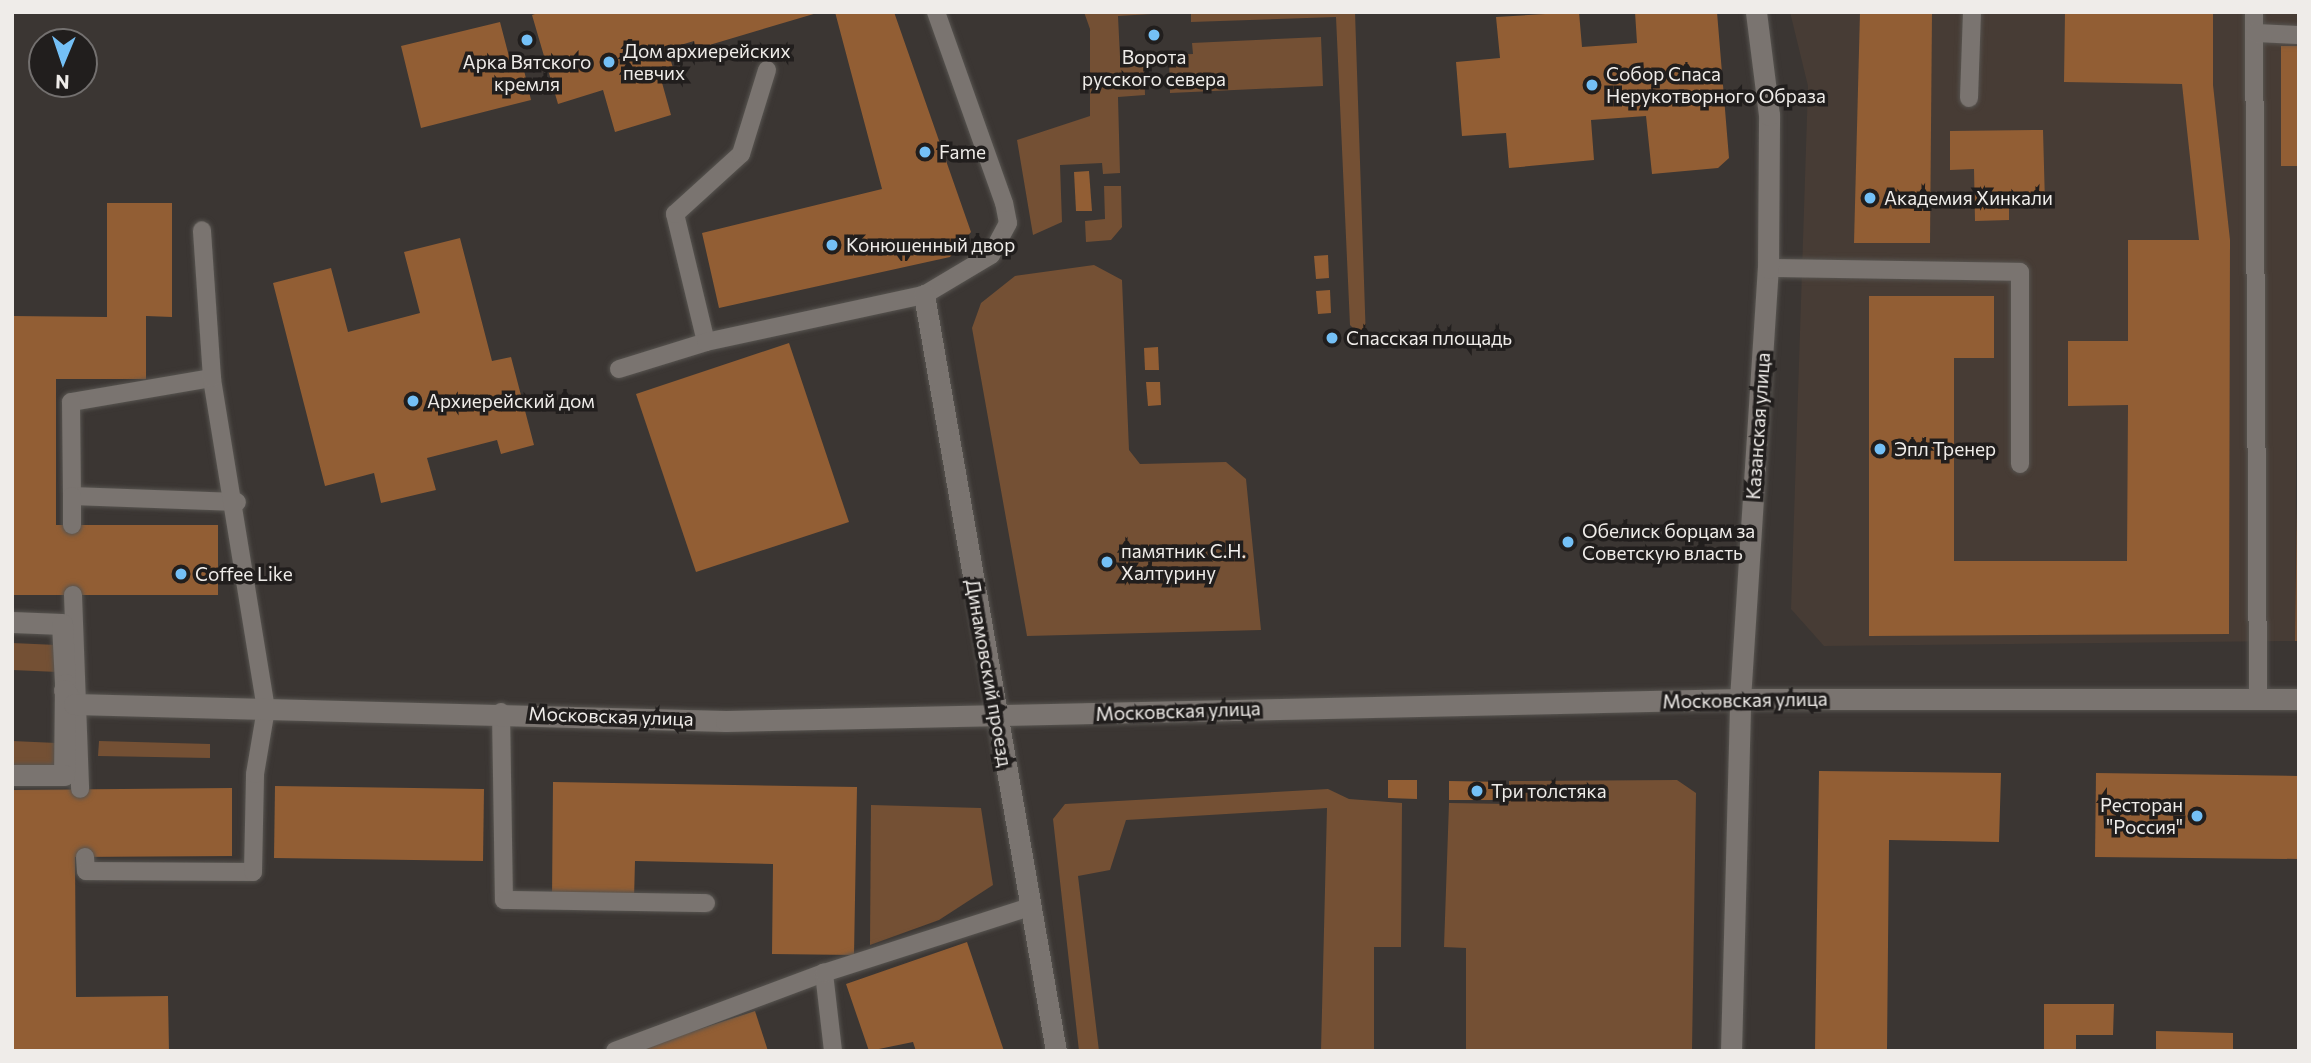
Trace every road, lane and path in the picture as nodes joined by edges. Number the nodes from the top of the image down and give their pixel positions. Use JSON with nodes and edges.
{"nodes":[{"id":1,"x":936,"y":12,"type":"edge"},
{"id":2,"x":1756,"y":12,"type":"edge"},
{"id":3,"x":1972,"y":12,"type":"edge"},
{"id":4,"x":2254,"y":12,"type":"edge"},
{"id":5,"x":2255,"y":33,"type":"junction"},
{"id":6,"x":2299,"y":35,"type":"edge"},
{"id":7,"x":767,"y":70,"type":"dead end"},
{"id":8,"x":1969,"y":99,"type":"dead end"},
{"id":9,"x":202,"y":230,"type":"dead end"},
{"id":10,"x":1768,"y":268,"type":"junction"},
{"id":11,"x":924,"y":295,"type":"junction"},
{"id":12,"x":706,"y":342,"type":"junction"},
{"id":13,"x":619,"y":369,"type":"dead end"},
{"id":14,"x":212,"y":378,"type":"junction"},
{"id":15,"x":2020,"y":464,"type":"dead end"},
{"id":16,"x":72,"y":496,"type":"junction"},
{"id":17,"x":237,"y":502,"type":"junction"},
{"id":18,"x":72,"y":525,"type":"dead end"},
{"id":19,"x":73,"y":595,"type":"dead end"},
{"id":20,"x":12,"y":622,"type":"edge"},
{"id":21,"x":69,"y":697,"type":"junction"},
{"id":22,"x":1740,"y":699,"type":"junction"},
{"id":23,"x":2258,"y":699,"type":"junction"},
{"id":24,"x":2299,"y":699,"type":"edge"},
{"id":25,"x":265,"y":709,"type":"junction"},
{"id":26,"x":501,"y":712,"type":"junction"},
{"id":27,"x":997,"y":718,"type":"junction"},
{"id":28,"x":12,"y":775,"type":"edge"},
{"id":29,"x":80,"y":789,"type":"dead end"},
{"id":30,"x":85,"y":857,"type":"dead end"},
{"id":31,"x":706,"y":903,"type":"dead end"},
{"id":32,"x":1030,"y":907,"type":"junction"},
{"id":33,"x":824,"y":973,"type":"junction"},
{"id":34,"x":614,"y":1051,"type":"edge"},
{"id":35,"x":833,"y":1051,"type":"edge"},
{"id":36,"x":1056,"y":1051,"type":"edge"},
{"id":37,"x":1731,"y":1051,"type":"edge"}],
"edges":[{"from":1,"to":11,"type":"lane"},
{"from":2,"to":10,"type":"street","name":"Казанская улица"},
{"from":3,"to":8,"type":"lane"},
{"from":4,"to":5,"type":"lane"},
{"from":5,"to":6,"type":"lane"},
{"from":5,"to":23,"type":"lane"},
{"from":7,"to":12,"type":"lane"},
{"from":9,"to":14,"type":"lane"},
{"from":10,"to":15,"type":"lane"},
{"from":10,"to":22,"type":"street","name":"Казанская улица"},
{"from":11,"to":12,"type":"lane"},
{"from":11,"to":27,"type":"street","name":"Динамовский проезд"},
{"from":12,"to":13,"type":"lane"},
{"from":14,"to":16,"type":"lane"},
{"from":14,"to":17,"type":"lane"},
{"from":16,"to":17,"type":"lane"},
{"from":16,"to":18,"type":"lane"},
{"from":17,"to":25,"type":"lane"},
{"from":19,"to":21,"type":"lane"},
{"from":20,"to":21,"type":"street"},
{"from":21,"to":25,"type":"street","name":"Московская улица"},
{"from":21,"to":28,"type":"street"},
{"from":21,"to":29,"type":"lane"},
{"from":22,"to":23,"type":"street","name":"Московская улица"},
{"from":22,"to":27,"type":"street","name":"Московская улица"},
{"from":22,"to":37,"type":"street","name":"Казанская улица"},
{"from":23,"to":24,"type":"street","name":"Московская улица"},
{"from":25,"to":26,"type":"street","name":"Московская улица"},
{"from":25,"to":30,"type":"lane"},
{"from":26,"to":27,"type":"street","name":"Московская улица"},
{"from":26,"to":31,"type":"lane"},
{"from":27,"to":32,"type":"street","name":"Динамовский проезд"},
{"from":32,"to":33,"type":"lane"},
{"from":32,"to":36,"type":"street","name":"Динамовский проезд"},
{"from":33,"to":34,"type":"lane"},
{"from":33,"to":35,"type":"lane"}]}
